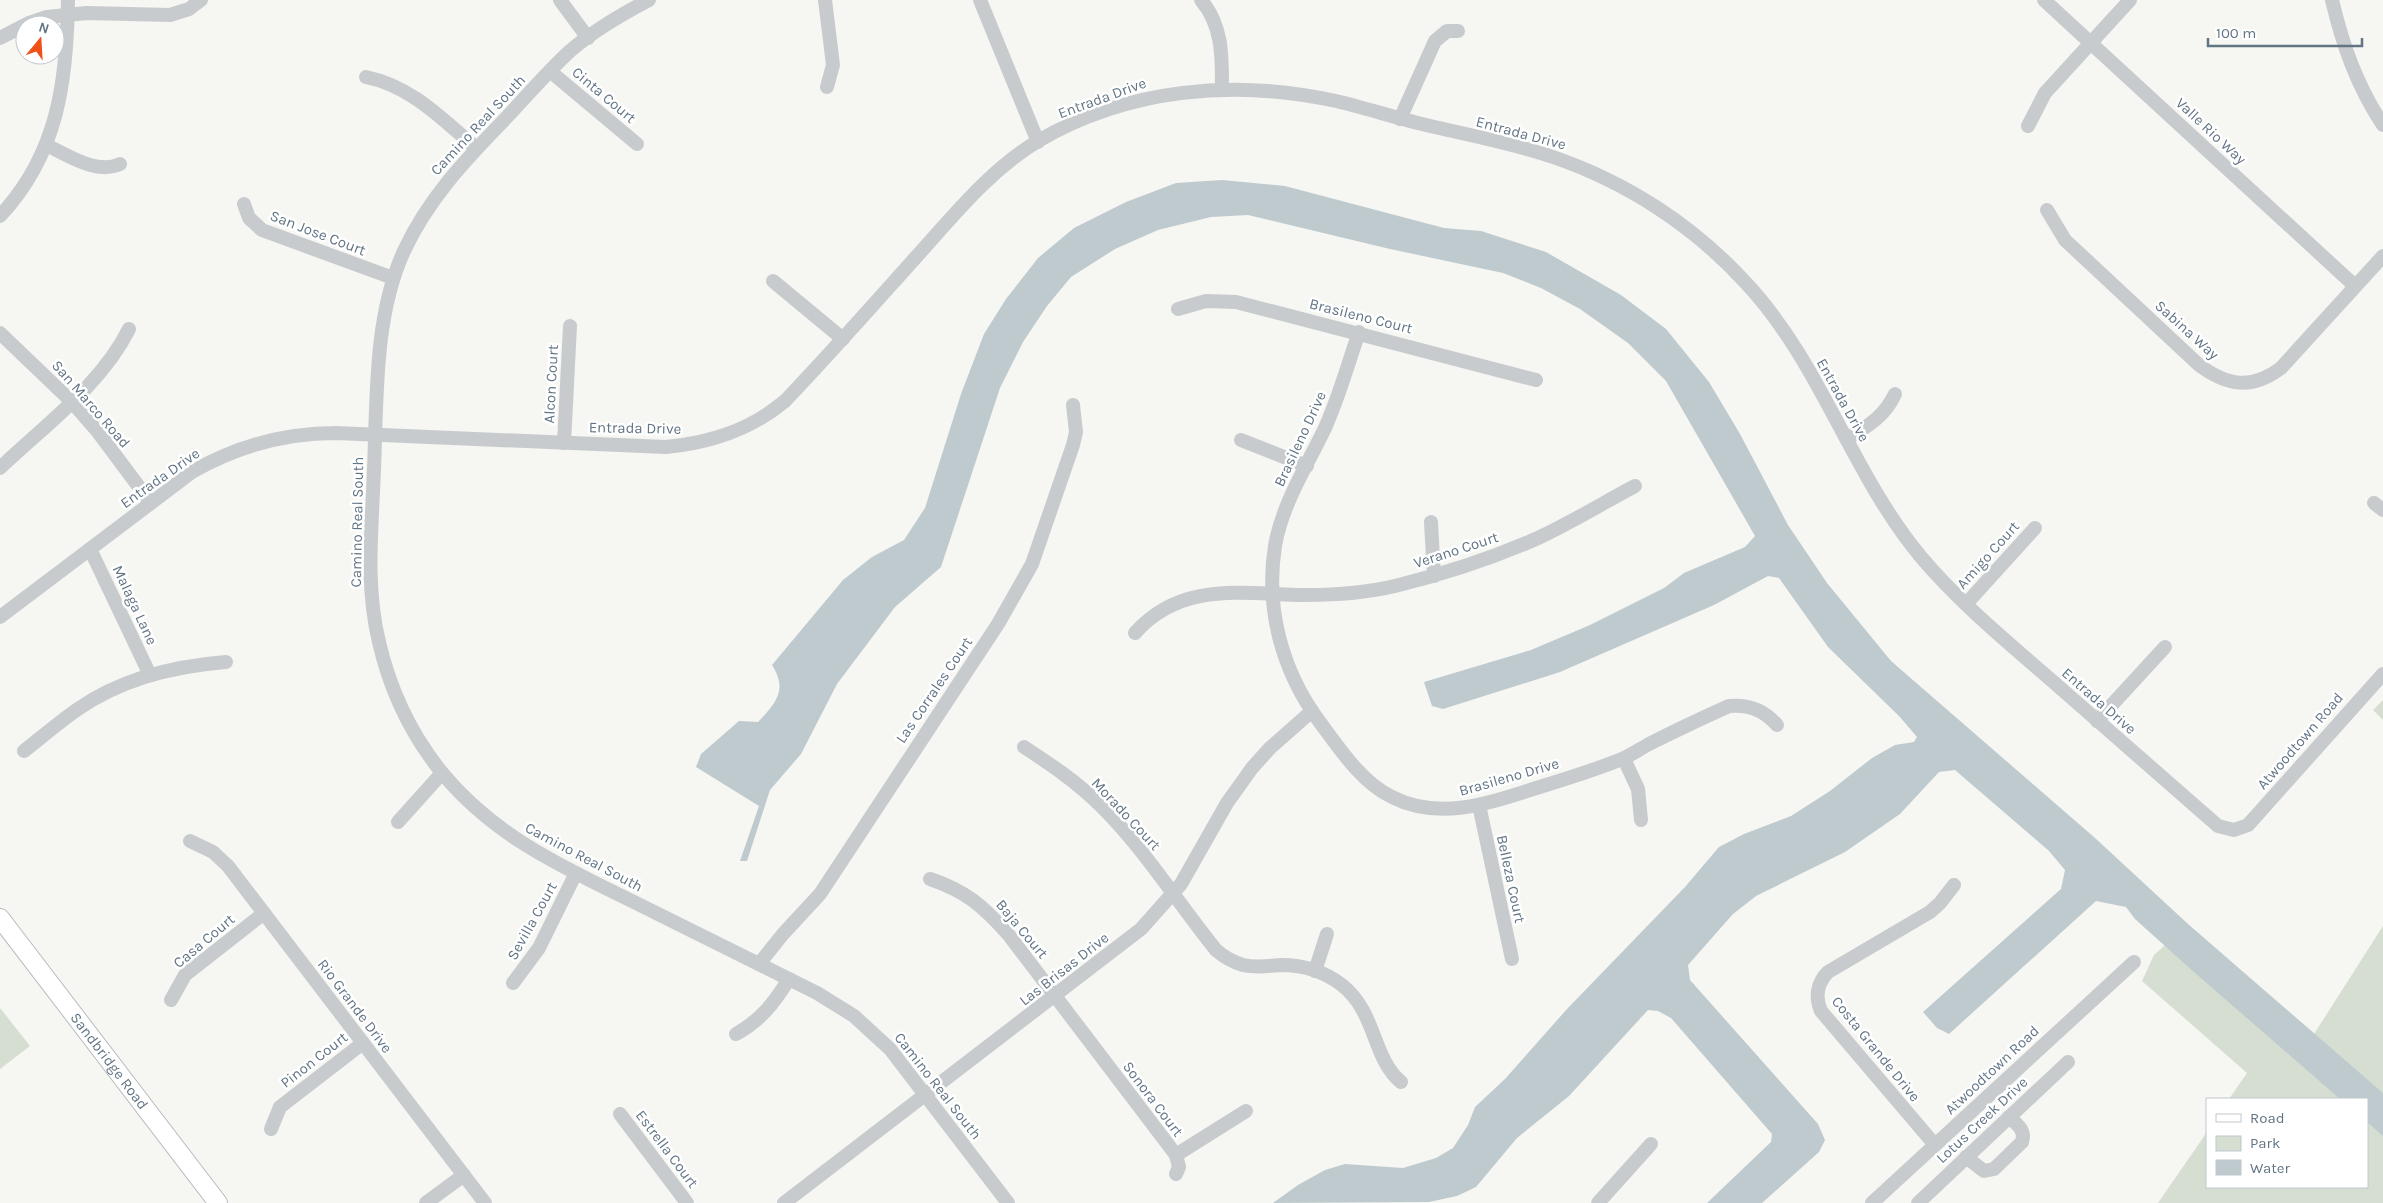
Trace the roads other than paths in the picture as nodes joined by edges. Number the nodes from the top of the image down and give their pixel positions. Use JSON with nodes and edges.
{"nodes":[{"id":1,"x":68,"y":0,"type":"edge"},
{"id":2,"x":200,"y":0,"type":"edge"},
{"id":3,"x":560,"y":0,"type":"edge"},
{"id":4,"x":649,"y":0,"type":"edge"},
{"id":5,"x":825,"y":0,"type":"edge"},
{"id":6,"x":980,"y":0,"type":"edge"},
{"id":7,"x":1201,"y":0,"type":"edge"},
{"id":8,"x":2044,"y":0,"type":"edge"},
{"id":9,"x":2130,"y":0,"type":"edge"},
{"id":10,"x":2332,"y":0,"type":"edge"},
{"id":11,"x":68,"y":15,"type":"junction"},
{"id":12,"x":1458,"y":31,"type":"dead end"},
{"id":13,"x":0,"y":38,"type":"edge"},
{"id":14,"x":588,"y":38,"type":"junction"},
{"id":15,"x":2090,"y":42,"type":"junction"},
{"id":16,"x":550,"y":72,"type":"junction"},
{"id":17,"x":366,"y":77,"type":"dead end"},
{"id":18,"x":827,"y":87,"type":"dead end"},
{"id":19,"x":1222,"y":89,"type":"junction"},
{"id":20,"x":1400,"y":119,"type":"junction"},
{"id":21,"x":2383,"y":125,"type":"edge"},
{"id":22,"x":2028,"y":126,"type":"dead end"},
{"id":23,"x":1038,"y":142,"type":"junction"},
{"id":24,"x":636,"y":144,"type":"dead end"},
{"id":25,"x":46,"y":145,"type":"junction"},
{"id":26,"x":476,"y":148,"type":"junction"},
{"id":27,"x":120,"y":164,"type":"dead end"},
{"id":28,"x":244,"y":204,"type":"dead end"},
{"id":29,"x":2047,"y":210,"type":"dead end"},
{"id":30,"x":0,"y":216,"type":"edge"},
{"id":31,"x":2383,"y":256,"type":"edge"},
{"id":32,"x":393,"y":278,"type":"junction"},
{"id":33,"x":773,"y":280,"type":"dead end"},
{"id":34,"x":2355,"y":286,"type":"junction"},
{"id":35,"x":1178,"y":309,"type":"dead end"},
{"id":36,"x":570,"y":326,"type":"dead end"},
{"id":37,"x":129,"y":329,"type":"dead end"},
{"id":38,"x":1359,"y":332,"type":"junction"},
{"id":39,"x":0,"y":333,"type":"edge"},
{"id":40,"x":843,"y":339,"type":"junction"},
{"id":41,"x":1536,"y":380,"type":"dead end"},
{"id":42,"x":1895,"y":394,"type":"dead end"},
{"id":43,"x":71,"y":402,"type":"junction"},
{"id":44,"x":1073,"y":405,"type":"dead end"},
{"id":45,"x":376,"y":436,"type":"junction"},
{"id":46,"x":1847,"y":439,"type":"junction"},
{"id":47,"x":1241,"y":440,"type":"dead end"},
{"id":48,"x":564,"y":443,"type":"junction"},
{"id":49,"x":1306,"y":466,"type":"junction"},
{"id":50,"x":0,"y":468,"type":"edge"},
{"id":51,"x":1636,"y":486,"type":"dead end"},
{"id":52,"x":151,"y":503,"type":"junction"},
{"id":53,"x":1431,"y":522,"type":"dead end"},
{"id":54,"x":2035,"y":528,"type":"dead end"},
{"id":55,"x":90,"y":549,"type":"junction"},
{"id":56,"x":1434,"y":576,"type":"junction"},
{"id":57,"x":1272,"y":593,"type":"junction"},
{"id":58,"x":1966,"y":604,"type":"junction"},
{"id":59,"x":0,"y":617,"type":"edge"},
{"id":60,"x":1135,"y":633,"type":"dead end"},
{"id":61,"x":2165,"y":647,"type":"dead end"},
{"id":62,"x":226,"y":662,"type":"dead end"},
{"id":63,"x":2383,"y":674,"type":"edge"},
{"id":64,"x":150,"y":675,"type":"junction"},
{"id":65,"x":1312,"y":711,"type":"junction"},
{"id":66,"x":2097,"y":721,"type":"junction"},
{"id":67,"x":1777,"y":725,"type":"dead end"},
{"id":68,"x":1024,"y":747,"type":"dead end"},
{"id":69,"x":24,"y":751,"type":"dead end"},
{"id":70,"x":1624,"y":759,"type":"junction"},
{"id":71,"x":442,"y":772,"type":"junction"},
{"id":72,"x":1479,"y":805,"type":"junction"},
{"id":73,"x":1641,"y":820,"type":"dead end"},
{"id":74,"x":398,"y":822,"type":"dead end"},
{"id":75,"x":2241,"y":828,"type":"joint"},
{"id":76,"x":190,"y":841,"type":"dead end"},
{"id":77,"x":576,"y":873,"type":"junction"},
{"id":78,"x":930,"y":879,"type":"dead end"},
{"id":79,"x":1954,"y":885,"type":"dead end"},
{"id":80,"x":1173,"y":894,"type":"junction"},
{"id":81,"x":264,"y":913,"type":"junction"},
{"id":82,"x":0,"y":918,"type":"edge"},
{"id":83,"x":1327,"y":934,"type":"dead end"},
{"id":84,"x":1512,"y":959,"type":"dead end"},
{"id":85,"x":2134,"y":962,"type":"dead end"},
{"id":86,"x":759,"y":964,"type":"junction"},
{"id":87,"x":1314,"y":971,"type":"junction"},
{"id":88,"x":789,"y":979,"type":"junction"},
{"id":89,"x":513,"y":983,"type":"dead end"},
{"id":90,"x":1055,"y":996,"type":"junction"},
{"id":91,"x":172,"y":1000,"type":"dead end"},
{"id":92,"x":736,"y":1034,"type":"dead end"},
{"id":93,"x":363,"y":1043,"type":"junction"},
{"id":94,"x":2068,"y":1062,"type":"dead end"},
{"id":95,"x":1401,"y":1082,"type":"dead end"},
{"id":96,"x":926,"y":1095,"type":"junction"},
{"id":97,"x":1246,"y":1111,"type":"dead end"},
{"id":98,"x":620,"y":1114,"type":"dead end"},
{"id":99,"x":2010,"y":1117,"type":"junction"},
{"id":100,"x":271,"y":1129,"type":"dead end"},
{"id":101,"x":1651,"y":1144,"type":"dead end"},
{"id":102,"x":1935,"y":1145,"type":"junction"},
{"id":103,"x":1176,"y":1155,"type":"junction"},
{"id":104,"x":1966,"y":1157,"type":"junction"},
{"id":105,"x":1176,"y":1174,"type":"dead end"},
{"id":106,"x":464,"y":1175,"type":"junction"},
{"id":107,"x":218,"y":1203,"type":"edge"},
{"id":108,"x":426,"y":1203,"type":"edge"},
{"id":109,"x":485,"y":1203,"type":"edge"},
{"id":110,"x":687,"y":1203,"type":"edge"},
{"id":111,"x":784,"y":1203,"type":"edge"},
{"id":112,"x":1008,"y":1203,"type":"edge"},
{"id":113,"x":1598,"y":1203,"type":"edge"},
{"id":114,"x":1872,"y":1203,"type":"edge"},
{"id":115,"x":1918,"y":1203,"type":"edge"}],
"edges":[{"from":1,"to":11,"type":"street"},
{"from":2,"to":11,"type":"street"},
{"from":3,"to":14,"type":"street"},
{"from":4,"to":14,"type":"street","name":"Camino Real South"},
{"from":5,"to":18,"type":"street"},
{"from":6,"to":23,"type":"street"},
{"from":7,"to":19,"type":"street"},
{"from":8,"to":15,"type":"street","name":"Valle Rio Way"},
{"from":9,"to":15,"type":"street"},
{"from":10,"to":21,"type":"street"},
{"from":11,"to":13,"type":"street"},
{"from":11,"to":25,"type":"street"},
{"from":12,"to":20,"type":"street"},
{"from":14,"to":16,"type":"street","name":"Camino Real South"},
{"from":15,"to":22,"type":"street"},
{"from":15,"to":34,"type":"street","name":"Valle Rio Way"},
{"from":16,"to":24,"type":"street","name":"Cinta Court"},
{"from":16,"to":26,"type":"street","name":"Camino Real South"},
{"from":17,"to":26,"type":"street"},
{"from":19,"to":20,"type":"street","name":"Entrada Drive"},
{"from":19,"to":23,"type":"street","name":"Entrada Drive"},
{"from":20,"to":46,"type":"street","name":"Entrada Drive"},
{"from":23,"to":40,"type":"street","name":"Entrada Drive"},
{"from":25,"to":27,"type":"street"},
{"from":25,"to":30,"type":"street"},
{"from":26,"to":32,"type":"street","name":"Camino Real South"},
{"from":28,"to":32,"type":"street","name":"San Jose Court"},
{"from":29,"to":34,"type":"street","name":"Sabina Way"},
{"from":31,"to":34,"type":"street","name":"Sabina Way"},
{"from":32,"to":45,"type":"street","name":"Camino Real South"},
{"from":33,"to":40,"type":"street"},
{"from":35,"to":38,"type":"street","name":"Brasileno Court"},
{"from":36,"to":48,"type":"street","name":"Alcon Court"},
{"from":37,"to":43,"type":"street"},
{"from":38,"to":41,"type":"street","name":"Brasileno Court"},
{"from":38,"to":49,"type":"street","name":"Brasileno Drive"},
{"from":39,"to":43,"type":"street","name":"San Marco Road"},
{"from":40,"to":48,"type":"street","name":"Entrada Drive"},
{"from":42,"to":46,"type":"street"},
{"from":43,"to":50,"type":"street"},
{"from":43,"to":52,"type":"street","name":"San Marco Road"},
{"from":44,"to":86,"type":"street","name":"Las Corrales Court"},
{"from":45,"to":48,"type":"street","name":"Entrada Drive"},
{"from":45,"to":52,"type":"street","name":"Entrada Drive"},
{"from":45,"to":71,"type":"street","name":"Camino Real South"},
{"from":46,"to":58,"type":"street","name":"Entrada Drive"},
{"from":47,"to":49,"type":"street"},
{"from":49,"to":57,"type":"street","name":"Brasileno Drive"},
{"from":51,"to":56,"type":"street","name":"Verano Court"},
{"from":52,"to":55,"type":"street","name":"Entrada Drive"},
{"from":53,"to":56,"type":"street"},
{"from":54,"to":58,"type":"street","name":"Amigo Court"},
{"from":55,"to":59,"type":"street","name":"Entrada Drive"},
{"from":55,"to":64,"type":"street","name":"Malaga Lane"},
{"from":56,"to":57,"type":"street","name":"Verano Court"},
{"from":57,"to":60,"type":"street","name":"Verano Court"},
{"from":57,"to":65,"type":"street","name":"Brasileno Drive"},
{"from":58,"to":66,"type":"street","name":"Entrada Drive"},
{"from":61,"to":66,"type":"street"},
{"from":62,"to":64,"type":"street"},
{"from":63,"to":75,"type":"street","name":"Atwoodtown Road"},
{"from":64,"to":69,"type":"street"},
{"from":65,"to":72,"type":"street","name":"Brasileno Drive"},
{"from":65,"to":80,"type":"street","name":"Las Brisas Drive"},
{"from":66,"to":75,"type":"street","name":"Entrada Drive"},
{"from":67,"to":70,"type":"street","name":"Brasileno Drive"},
{"from":68,"to":80,"type":"street","name":"Morado Court"},
{"from":70,"to":72,"type":"street","name":"Brasileno Drive"},
{"from":70,"to":73,"type":"street"},
{"from":71,"to":74,"type":"street"},
{"from":71,"to":77,"type":"street","name":"Camino Real South"},
{"from":72,"to":84,"type":"street","name":"Belleza Court"},
{"from":76,"to":81,"type":"street","name":"Rio Grande Drive"},
{"from":77,"to":86,"type":"street","name":"Camino Real South"},
{"from":77,"to":89,"type":"street","name":"Sevilla Court"},
{"from":78,"to":90,"type":"street","name":"Baja Court"},
{"from":79,"to":102,"type":"street","name":"Costa Grande Drive"},
{"from":80,"to":87,"type":"street","name":"Morado Court"},
{"from":80,"to":90,"type":"street","name":"Las Brisas Drive"},
{"from":81,"to":91,"type":"street","name":"Casa Court"},
{"from":81,"to":93,"type":"street","name":"Rio Grande Drive"},
{"from":82,"to":107,"type":"main road","name":"Sandbridge Road"},
{"from":83,"to":87,"type":"street"},
{"from":85,"to":102,"type":"street","name":"Atwoodtown Road"},
{"from":86,"to":88,"type":"street","name":"Camino Real South"},
{"from":87,"to":95,"type":"street","name":"Morado Court"},
{"from":88,"to":92,"type":"street"},
{"from":88,"to":96,"type":"street","name":"Camino Real South"},
{"from":90,"to":96,"type":"street","name":"Las Brisas Drive"},
{"from":90,"to":103,"type":"street","name":"Sonora Court"},
{"from":93,"to":100,"type":"street","name":"Pinon Court"},
{"from":93,"to":106,"type":"street","name":"Rio Grande Drive"},
{"from":94,"to":99,"type":"street","name":"Lotus Creek Drive"},
{"from":96,"to":111,"type":"street","name":"Las Brisas Drive"},
{"from":96,"to":112,"type":"street","name":"Camino Real South"},
{"from":97,"to":103,"type":"street","name":"Sonora Court"},
{"from":98,"to":110,"type":"street","name":"Estrella Court"},
{"from":99,"to":104,"type":"street","name":"Lotus Creek Drive"},
{"from":99,"to":104,"type":"street"},
{"from":101,"to":113,"type":"street"},
{"from":102,"to":114,"type":"street","name":"Atwoodtown Road"},
{"from":103,"to":105,"type":"street"},
{"from":104,"to":115,"type":"street","name":"Lotus Creek Drive"},
{"from":106,"to":108,"type":"street"},
{"from":106,"to":109,"type":"street","name":"Rio Grande Drive"}]}
